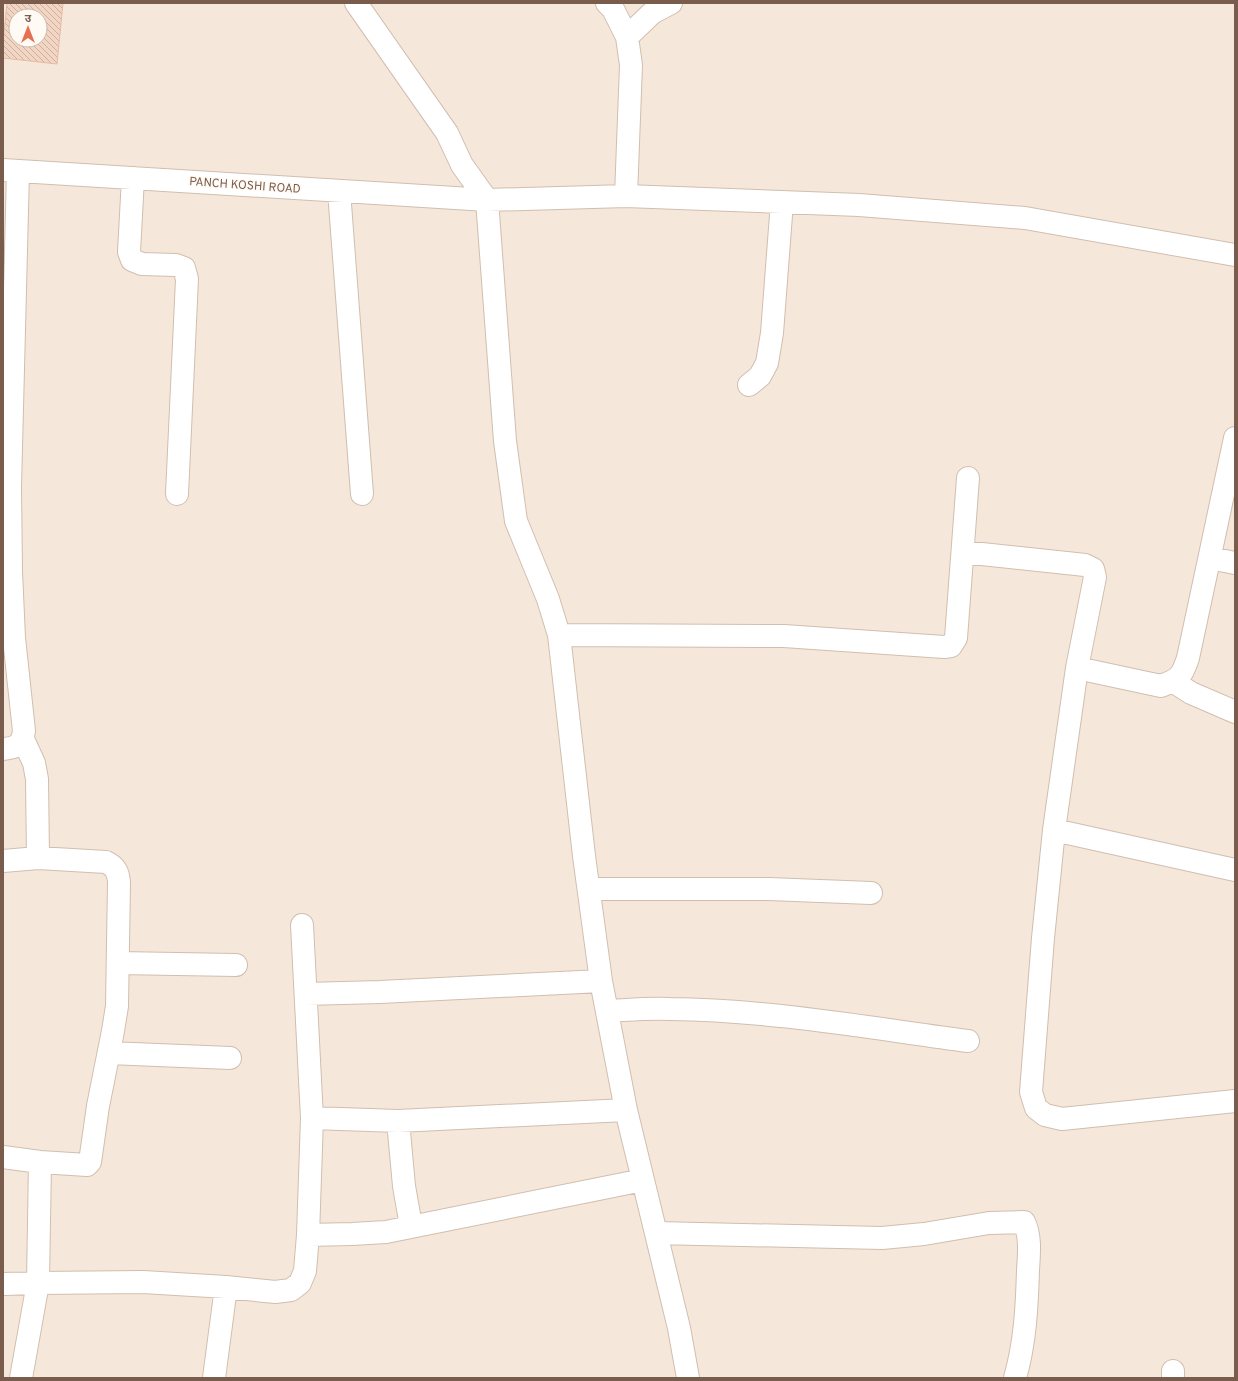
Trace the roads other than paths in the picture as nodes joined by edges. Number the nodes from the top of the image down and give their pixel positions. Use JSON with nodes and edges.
{"nodes":[{"id":1,"x":356,"y":3,"type":"edge"},
{"id":2,"x":607,"y":3,"type":"edge"},
{"id":3,"x":671,"y":3,"type":"edge"},
{"id":4,"x":627,"y":37,"type":"junction"},
{"id":5,"x":11,"y":170,"type":"edge"},
{"id":6,"x":133,"y":178,"type":"junction"},
{"id":7,"x":338,"y":190,"type":"junction"},
{"id":8,"x":626,"y":196,"type":"junction"},
{"id":9,"x":488,"y":200,"type":"junction"},
{"id":10,"x":782,"y":202,"type":"junction"},
{"id":11,"x":1235,"y":255,"type":"edge"},
{"id":12,"x":749,"y":385,"type":"dead end"},
{"id":13,"x":1235,"y":438,"type":"edge"},
{"id":14,"x":1232,"y":465,"type":"edge"},
{"id":15,"x":968,"y":478,"type":"dead end"},
{"id":16,"x":177,"y":494,"type":"dead end"},
{"id":17,"x":362,"y":494,"type":"dead end"},
{"id":18,"x":963,"y":552,"type":"junction"},
{"id":19,"x":1210,"y":558,"type":"junction"},
{"id":20,"x":1235,"y":563,"type":"edge"},
{"id":21,"x":559,"y":635,"type":"junction"},
{"id":22,"x":1076,"y":668,"type":"junction"},
{"id":23,"x":1174,"y":682,"type":"junction"},
{"id":24,"x":1235,"y":712,"type":"edge"},
{"id":25,"x":23,"y":738,"type":"junction"},
{"id":26,"x":3,"y":749,"type":"edge"},
{"id":27,"x":1054,"y":830,"type":"junction"},
{"id":28,"x":38,"y":858,"type":"junction"},
{"id":29,"x":3,"y":861,"type":"edge"},
{"id":30,"x":1235,"y":870,"type":"edge"},
{"id":31,"x":589,"y":889,"type":"junction"},
{"id":32,"x":871,"y":893,"type":"dead end"},
{"id":33,"x":302,"y":925,"type":"dead end"},
{"id":34,"x":118,"y":963,"type":"junction"},
{"id":35,"x":236,"y":964,"type":"dead end"},
{"id":36,"x":601,"y":981,"type":"junction"},
{"id":37,"x":306,"y":994,"type":"junction"},
{"id":38,"x":607,"y":1011,"type":"junction"},
{"id":39,"x":968,"y":1041,"type":"dead end"},
{"id":40,"x":109,"y":1053,"type":"junction"},
{"id":41,"x":230,"y":1058,"type":"dead end"},
{"id":42,"x":1235,"y":1101,"type":"edge"},
{"id":43,"x":626,"y":1110,"type":"junction"},
{"id":44,"x":312,"y":1118,"type":"junction"},
{"id":45,"x":398,"y":1120,"type":"junction"},
{"id":46,"x":3,"y":1157,"type":"edge"},
{"id":47,"x":40,"y":1162,"type":"junction"},
{"id":48,"x":643,"y":1180,"type":"junction"},
{"id":49,"x":411,"y":1226,"type":"junction"},
{"id":50,"x":656,"y":1233,"type":"junction"},
{"id":51,"x":308,"y":1235,"type":"junction"},
{"id":52,"x":38,"y":1283,"type":"junction"},
{"id":53,"x":3,"y":1284,"type":"edge"},
{"id":54,"x":226,"y":1287,"type":"junction"},
{"id":55,"x":21,"y":1378,"type":"edge"},
{"id":56,"x":214,"y":1378,"type":"edge"},
{"id":57,"x":688,"y":1378,"type":"edge"},
{"id":58,"x":1015,"y":1378,"type":"edge"}],
"edges":[{"from":1,"to":9,"type":"street"},
{"from":2,"to":4,"type":"street"},
{"from":3,"to":4,"type":"street"},
{"from":4,"to":8,"type":"street"},
{"from":5,"to":6,"type":"street","name":"PANCH KOSHI ROAD"},
{"from":5,"to":25,"type":"street"},
{"from":6,"to":7,"type":"street","name":"PANCH KOSHI ROAD"},
{"from":6,"to":16,"type":"street"},
{"from":7,"to":9,"type":"street","name":"PANCH KOSHI ROAD"},
{"from":7,"to":17,"type":"street"},
{"from":8,"to":9,"type":"street","name":"PANCH KOSHI ROAD"},
{"from":8,"to":10,"type":"street","name":"PANCH KOSHI ROAD"},
{"from":9,"to":21,"type":"street"},
{"from":10,"to":11,"type":"street","name":"PANCH KOSHI ROAD"},
{"from":10,"to":12,"type":"street"},
{"from":13,"to":14,"type":"street"},
{"from":14,"to":19,"type":"street"},
{"from":15,"to":18,"type":"street"},
{"from":18,"to":21,"type":"street"},
{"from":18,"to":22,"type":"street"},
{"from":19,"to":20,"type":"street"},
{"from":19,"to":23,"type":"street"},
{"from":21,"to":31,"type":"street"},
{"from":22,"to":23,"type":"street"},
{"from":22,"to":27,"type":"street"},
{"from":23,"to":24,"type":"street"},
{"from":25,"to":26,"type":"street"},
{"from":25,"to":28,"type":"street"},
{"from":27,"to":30,"type":"street"},
{"from":27,"to":42,"type":"street"},
{"from":28,"to":29,"type":"street"},
{"from":28,"to":34,"type":"street"},
{"from":31,"to":32,"type":"street"},
{"from":31,"to":36,"type":"street"},
{"from":33,"to":37,"type":"street"},
{"from":34,"to":35,"type":"street"},
{"from":34,"to":40,"type":"street"},
{"from":36,"to":37,"type":"street"},
{"from":36,"to":38,"type":"street"},
{"from":37,"to":44,"type":"street"},
{"from":38,"to":39,"type":"street"},
{"from":38,"to":43,"type":"street"},
{"from":40,"to":41,"type":"street"},
{"from":40,"to":47,"type":"street"},
{"from":43,"to":45,"type":"street"},
{"from":43,"to":48,"type":"street"},
{"from":44,"to":45,"type":"street"},
{"from":44,"to":51,"type":"street"},
{"from":45,"to":49,"type":"street"},
{"from":46,"to":47,"type":"street"},
{"from":47,"to":52,"type":"street"},
{"from":48,"to":49,"type":"street"},
{"from":48,"to":50,"type":"street"},
{"from":49,"to":51,"type":"street"},
{"from":50,"to":57,"type":"street"},
{"from":50,"to":58,"type":"street"},
{"from":51,"to":54,"type":"street"},
{"from":52,"to":53,"type":"street"},
{"from":52,"to":54,"type":"street"},
{"from":52,"to":55,"type":"street"},
{"from":54,"to":56,"type":"street"}]}
